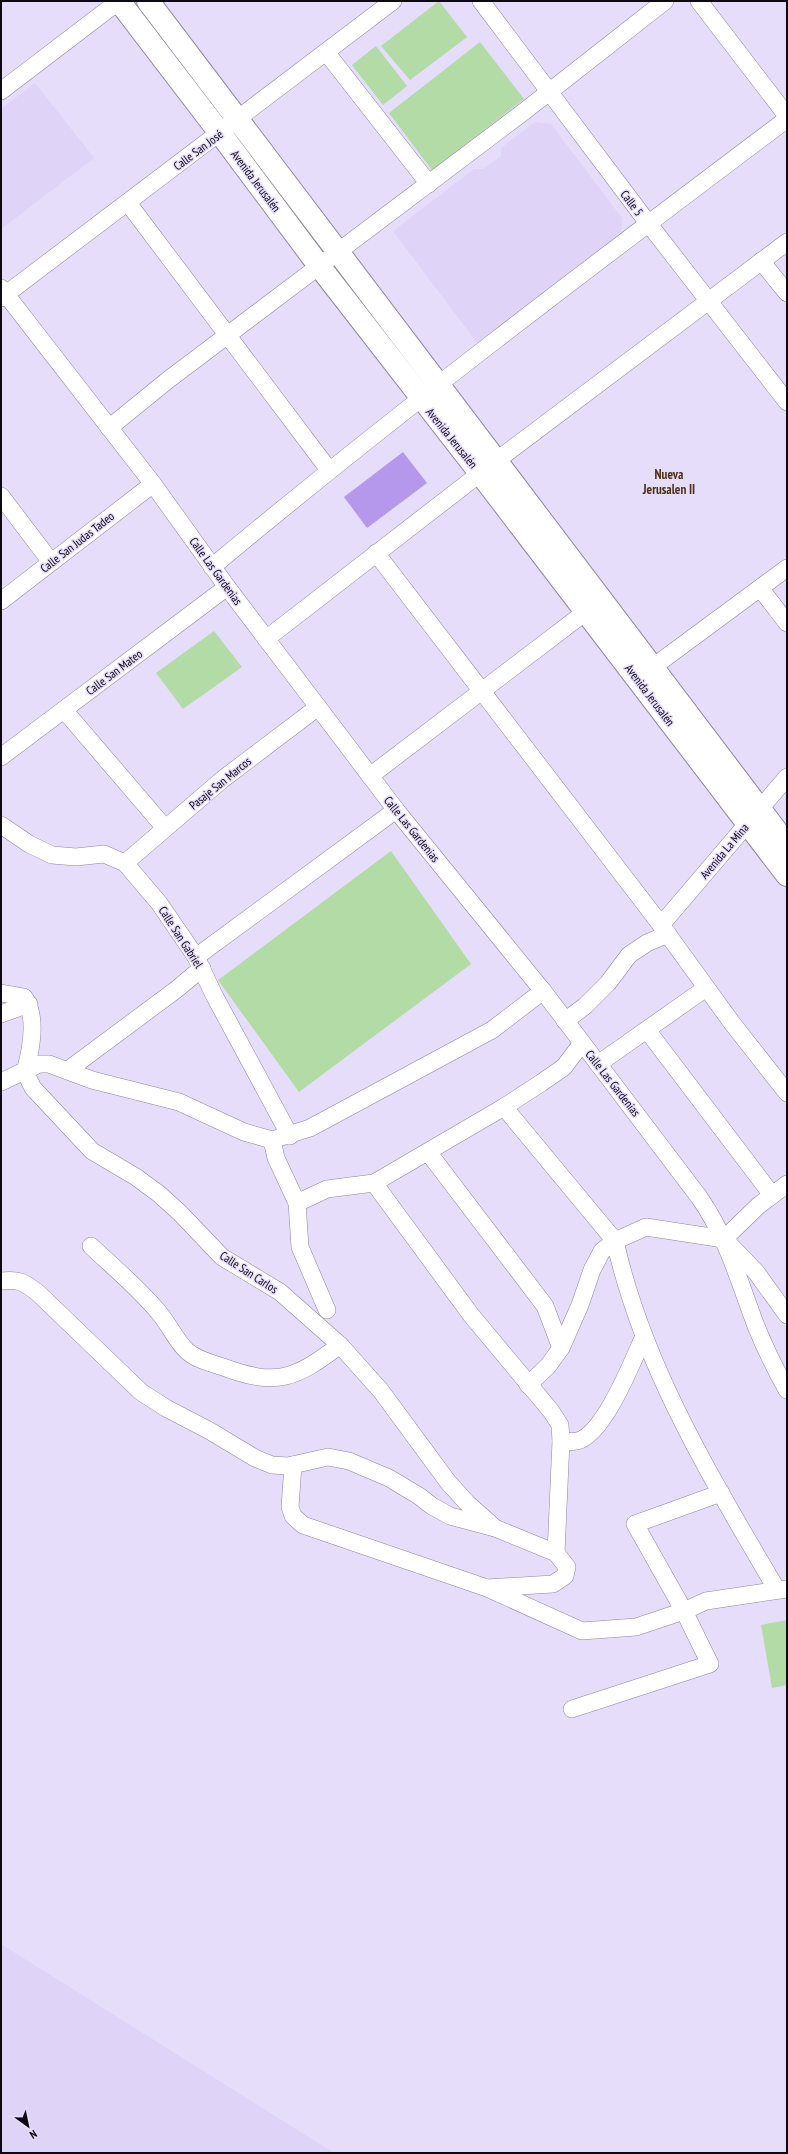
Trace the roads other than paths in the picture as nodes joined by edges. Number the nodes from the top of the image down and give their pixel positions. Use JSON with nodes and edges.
{"nodes":[{"id":1,"x":119,"y":1,"type":"edge"},
{"id":2,"x":148,"y":1,"type":"edge"},
{"id":3,"x":393,"y":1,"type":"edge"},
{"id":4,"x":481,"y":1,"type":"edge"},
{"id":5,"x":665,"y":1,"type":"edge"},
{"id":6,"x":699,"y":1,"type":"edge"},
{"id":7,"x":326,"y":52,"type":"junction"},
{"id":8,"x":549,"y":90,"type":"junction"},
{"id":9,"x":1,"y":91,"type":"edge"},
{"id":10,"x":787,"y":117,"type":"edge"},
{"id":11,"x":237,"y":120,"type":"junction"},
{"id":12,"x":220,"y":133,"type":"junction"},
{"id":13,"x":429,"y":184,"type":"junction"},
{"id":14,"x":128,"y":203,"type":"junction"},
{"id":15,"x":648,"y":223,"type":"junction"},
{"id":16,"x":787,"y":242,"type":"edge"},
{"id":17,"x":339,"y":253,"type":"junction"},
{"id":18,"x":761,"y":261,"type":"junction"},
{"id":19,"x":320,"y":267,"type":"junction"},
{"id":20,"x":787,"y":293,"type":"edge"},
{"id":21,"x":3,"y":294,"type":"edge"},
{"id":22,"x":707,"y":301,"type":"junction"},
{"id":23,"x":229,"y":336,"type":"junction"},
{"id":24,"x":428,"y":391,"type":"junction"},
{"id":25,"x":787,"y":402,"type":"edge"},
{"id":26,"x":109,"y":428,"type":"junction"},
{"id":27,"x":488,"y":467,"type":"junction"},
{"id":28,"x":329,"y":470,"type":"junction"},
{"id":29,"x":152,"y":484,"type":"junction"},
{"id":30,"x":1,"y":496,"type":"edge"},
{"id":31,"x":376,"y":553,"type":"junction"},
{"id":32,"x":51,"y":562,"type":"junction"},
{"id":33,"x":212,"y":567,"type":"junction"},
{"id":34,"x":787,"y":568,"type":"edge"},
{"id":35,"x":227,"y":587,"type":"junction"},
{"id":36,"x":760,"y":588,"type":"junction"},
{"id":37,"x":1,"y":601,"type":"edge"},
{"id":38,"x":594,"y":606,"type":"junction"},
{"id":39,"x":787,"y":623,"type":"edge"},
{"id":40,"x":266,"y":639,"type":"junction"},
{"id":41,"x":653,"y":667,"type":"junction"},
{"id":42,"x":482,"y":691,"type":"junction"},
{"id":43,"x":318,"y":707,"type":"junction"},
{"id":44,"x":64,"y":710,"type":"junction"},
{"id":45,"x":1,"y":757,"type":"edge"},
{"id":46,"x":370,"y":776,"type":"junction"},
{"id":47,"x":787,"y":777,"type":"edge"},
{"id":48,"x":396,"y":810,"type":"junction"},
{"id":49,"x":753,"y":816,"type":"junction"},
{"id":50,"x":1,"y":825,"type":"edge"},
{"id":51,"x":165,"y":828,"type":"junction"},
{"id":52,"x":787,"y":845,"type":"edge"},
{"id":53,"x":125,"y":863,"type":"junction"},
{"id":54,"x":787,"y":875,"type":"edge"},
{"id":55,"x":664,"y":929,"type":"junction"},
{"id":56,"x":199,"y":962,"type":"junction"},
{"id":57,"x":706,"y":988,"type":"junction"},
{"id":58,"x":544,"y":991,"type":"junction"},
{"id":59,"x":1,"y":993,"type":"edge"},
{"id":60,"x":29,"y":1004,"type":"junction"},
{"id":61,"x":1,"y":1014,"type":"edge"},
{"id":62,"x":565,"y":1021,"type":"junction"},
{"id":63,"x":647,"y":1030,"type":"junction"},
{"id":64,"x":582,"y":1043,"type":"junction"},
{"id":65,"x":598,"y":1064,"type":"junction"},
{"id":66,"x":68,"y":1070,"type":"junction"},
{"id":67,"x":25,"y":1072,"type":"junction"},
{"id":68,"x":1,"y":1082,"type":"edge"},
{"id":69,"x":787,"y":1093,"type":"edge"},
{"id":70,"x":504,"y":1107,"type":"junction"},
{"id":71,"x":290,"y":1136,"type":"junction"},
{"id":72,"x":272,"y":1140,"type":"junction"},
{"id":73,"x":428,"y":1152,"type":"junction"},
{"id":74,"x":374,"y":1183,"type":"junction"},
{"id":75,"x":787,"y":1184,"type":"edge"},
{"id":76,"x":772,"y":1195,"type":"junction"},
{"id":77,"x":297,"y":1203,"type":"junction"},
{"id":78,"x":724,"y":1239,"type":"junction"},
{"id":79,"x":614,"y":1241,"type":"junction"},
{"id":80,"x":90,"y":1246,"type":"dead end"},
{"id":81,"x":1,"y":1281,"type":"edge"},
{"id":82,"x":326,"y":1310,"type":"dead end"},
{"id":83,"x":787,"y":1315,"type":"edge"},
{"id":84,"x":644,"y":1336,"type":"junction"},
{"id":85,"x":340,"y":1345,"type":"junction"},
{"id":86,"x":561,"y":1348,"type":"junction"},
{"id":87,"x":528,"y":1385,"type":"junction"},
{"id":88,"x":787,"y":1390,"type":"edge"},
{"id":89,"x":561,"y":1441,"type":"junction"},
{"id":90,"x":293,"y":1465,"type":"junction"},
{"id":91,"x":722,"y":1494,"type":"junction"},
{"id":92,"x":495,"y":1528,"type":"junction"},
{"id":93,"x":556,"y":1553,"type":"junction"},
{"id":94,"x":487,"y":1588,"type":"junction"},
{"id":95,"x":782,"y":1590,"type":"edge"},
{"id":96,"x":684,"y":1611,"type":"junction"},
{"id":97,"x":572,"y":1709,"type":"dead end"}],
"edges":[{"from":1,"to":9,"type":"street"},
{"from":1,"to":12,"type":"street","name":"Avenida Jerusalén"},
{"from":2,"to":11,"type":"street","name":"Avenida Jerusalén"},
{"from":3,"to":7,"type":"street","name":"Calle San José"},
{"from":4,"to":8,"type":"street","name":"Calle 5"},
{"from":5,"to":8,"type":"street"},
{"from":6,"to":10,"type":"street"},
{"from":7,"to":11,"type":"street","name":"Calle San José"},
{"from":7,"to":13,"type":"street"},
{"from":8,"to":13,"type":"street"},
{"from":8,"to":15,"type":"street","name":"Calle 5"},
{"from":10,"to":15,"type":"street"},
{"from":11,"to":12,"type":"street","name":"Calle San José"},
{"from":11,"to":17,"type":"street","name":"Avenida Jerusalén"},
{"from":12,"to":14,"type":"street","name":"Calle San José"},
{"from":12,"to":19,"type":"street","name":"Avenida Jerusalén"},
{"from":13,"to":17,"type":"street"},
{"from":14,"to":21,"type":"street","name":"Calle San José"},
{"from":14,"to":23,"type":"street"},
{"from":15,"to":22,"type":"street","name":"Calle 5"},
{"from":15,"to":24,"type":"street"},
{"from":16,"to":18,"type":"street"},
{"from":17,"to":19,"type":"street"},
{"from":17,"to":24,"type":"street","name":"Avenida Jerusalén"},
{"from":18,"to":20,"type":"street"},
{"from":18,"to":22,"type":"street"},
{"from":19,"to":23,"type":"street"},
{"from":19,"to":24,"type":"street","name":"Avenida Jerusalén"},
{"from":21,"to":26,"type":"street","name":"Calle Las Gardenias"},
{"from":22,"to":25,"type":"street","name":"Calle 5"},
{"from":22,"to":27,"type":"street"},
{"from":23,"to":26,"type":"street"},
{"from":23,"to":28,"type":"street"},
{"from":24,"to":27,"type":"street","name":"Avenida Jerusalén"},
{"from":24,"to":28,"type":"street"},
{"from":26,"to":29,"type":"street","name":"Calle Las Gardenias"},
{"from":27,"to":31,"type":"street"},
{"from":27,"to":38,"type":"street","name":"Avenida Jerusalén"},
{"from":28,"to":33,"type":"street"},
{"from":29,"to":32,"type":"street","name":"Calle San Judas Tadeo"},
{"from":29,"to":33,"type":"street","name":"Calle Las Gardenias"},
{"from":30,"to":32,"type":"street"},
{"from":31,"to":40,"type":"street"},
{"from":31,"to":42,"type":"street"},
{"from":32,"to":37,"type":"street","name":"Calle San Judas Tadeo"},
{"from":33,"to":35,"type":"street","name":"Calle Las Gardenias"},
{"from":34,"to":36,"type":"street"},
{"from":35,"to":40,"type":"street","name":"Calle Las Gardenias"},
{"from":35,"to":44,"type":"street","name":"Calle San Mateo"},
{"from":36,"to":39,"type":"street"},
{"from":36,"to":41,"type":"street"},
{"from":38,"to":41,"type":"street","name":"Avenida Jerusalén"},
{"from":38,"to":42,"type":"street"},
{"from":38,"to":49,"type":"street","name":"Avenida Jerusalén"},
{"from":40,"to":43,"type":"street","name":"Calle Las Gardenias"},
{"from":41,"to":49,"type":"street","name":"Avenida Jerusalén"},
{"from":42,"to":46,"type":"street"},
{"from":42,"to":55,"type":"street"},
{"from":43,"to":46,"type":"street","name":"Calle Las Gardenias"},
{"from":43,"to":51,"type":"street","name":"Pasaje San Marcos"},
{"from":44,"to":45,"type":"street","name":"Calle San Mateo"},
{"from":44,"to":51,"type":"street"},
{"from":46,"to":48,"type":"street","name":"Calle Las Gardenias"},
{"from":47,"to":49,"type":"street","name":"Avenida La Mina"},
{"from":48,"to":56,"type":"street"},
{"from":48,"to":58,"type":"street","name":"Calle Las Gardenias"},
{"from":49,"to":52,"type":"street","name":"Avenida Jerusalén"},
{"from":49,"to":54,"type":"street","name":"Avenida Jerusalén"},
{"from":49,"to":55,"type":"street","name":"Avenida La Mina"},
{"from":50,"to":53,"type":"street","name":"Calle San Gabriel"},
{"from":51,"to":53,"type":"street","name":"Pasaje San Marcos"},
{"from":53,"to":56,"type":"street","name":"Calle San Gabriel"},
{"from":55,"to":57,"type":"street"},
{"from":55,"to":62,"type":"street"},
{"from":56,"to":66,"type":"street"},
{"from":56,"to":71,"type":"street","name":"Calle San Gabriel"},
{"from":57,"to":63,"type":"street"},
{"from":57,"to":69,"type":"street"},
{"from":58,"to":62,"type":"street","name":"Calle Las Gardenias"},
{"from":58,"to":71,"type":"street"},
{"from":59,"to":60,"type":"street"},
{"from":60,"to":61,"type":"street"},
{"from":60,"to":67,"type":"street"},
{"from":62,"to":64,"type":"street","name":"Calle Las Gardenias"},
{"from":63,"to":65,"type":"street"},
{"from":63,"to":76,"type":"street"},
{"from":64,"to":65,"type":"street","name":"Calle Las Gardenias"},
{"from":64,"to":70,"type":"street"},
{"from":65,"to":78,"type":"street","name":"Calle Las Gardenias"},
{"from":66,"to":67,"type":"street"},
{"from":66,"to":72,"type":"street"},
{"from":67,"to":68,"type":"street"},
{"from":67,"to":85,"type":"street","name":"Calle San Carlos"},
{"from":70,"to":73,"type":"street"},
{"from":70,"to":79,"type":"street"},
{"from":71,"to":72,"type":"street"},
{"from":72,"to":77,"type":"street"},
{"from":73,"to":74,"type":"street"},
{"from":73,"to":86,"type":"street"},
{"from":74,"to":77,"type":"street"},
{"from":74,"to":87,"type":"street"},
{"from":75,"to":76,"type":"street"},
{"from":76,"to":78,"type":"street"},
{"from":77,"to":82,"type":"street"},
{"from":78,"to":79,"type":"street"},
{"from":78,"to":83,"type":"street"},
{"from":78,"to":88,"type":"street","name":"Calle Las Gardenias"},
{"from":79,"to":84,"type":"street"},
{"from":79,"to":86,"type":"street"},
{"from":80,"to":85,"type":"street"},
{"from":81,"to":90,"type":"street"},
{"from":84,"to":89,"type":"street"},
{"from":84,"to":91,"type":"street"},
{"from":85,"to":92,"type":"street","name":"Calle San Carlos"},
{"from":86,"to":87,"type":"street"},
{"from":87,"to":89,"type":"street"},
{"from":89,"to":93,"type":"street"},
{"from":90,"to":92,"type":"street"},
{"from":90,"to":94,"type":"street"},
{"from":91,"to":95,"type":"street"},
{"from":91,"to":96,"type":"street"},
{"from":92,"to":93,"type":"street"},
{"from":93,"to":94,"type":"street"},
{"from":94,"to":96,"type":"street"},
{"from":95,"to":96,"type":"street"},
{"from":96,"to":97,"type":"street"}]}
